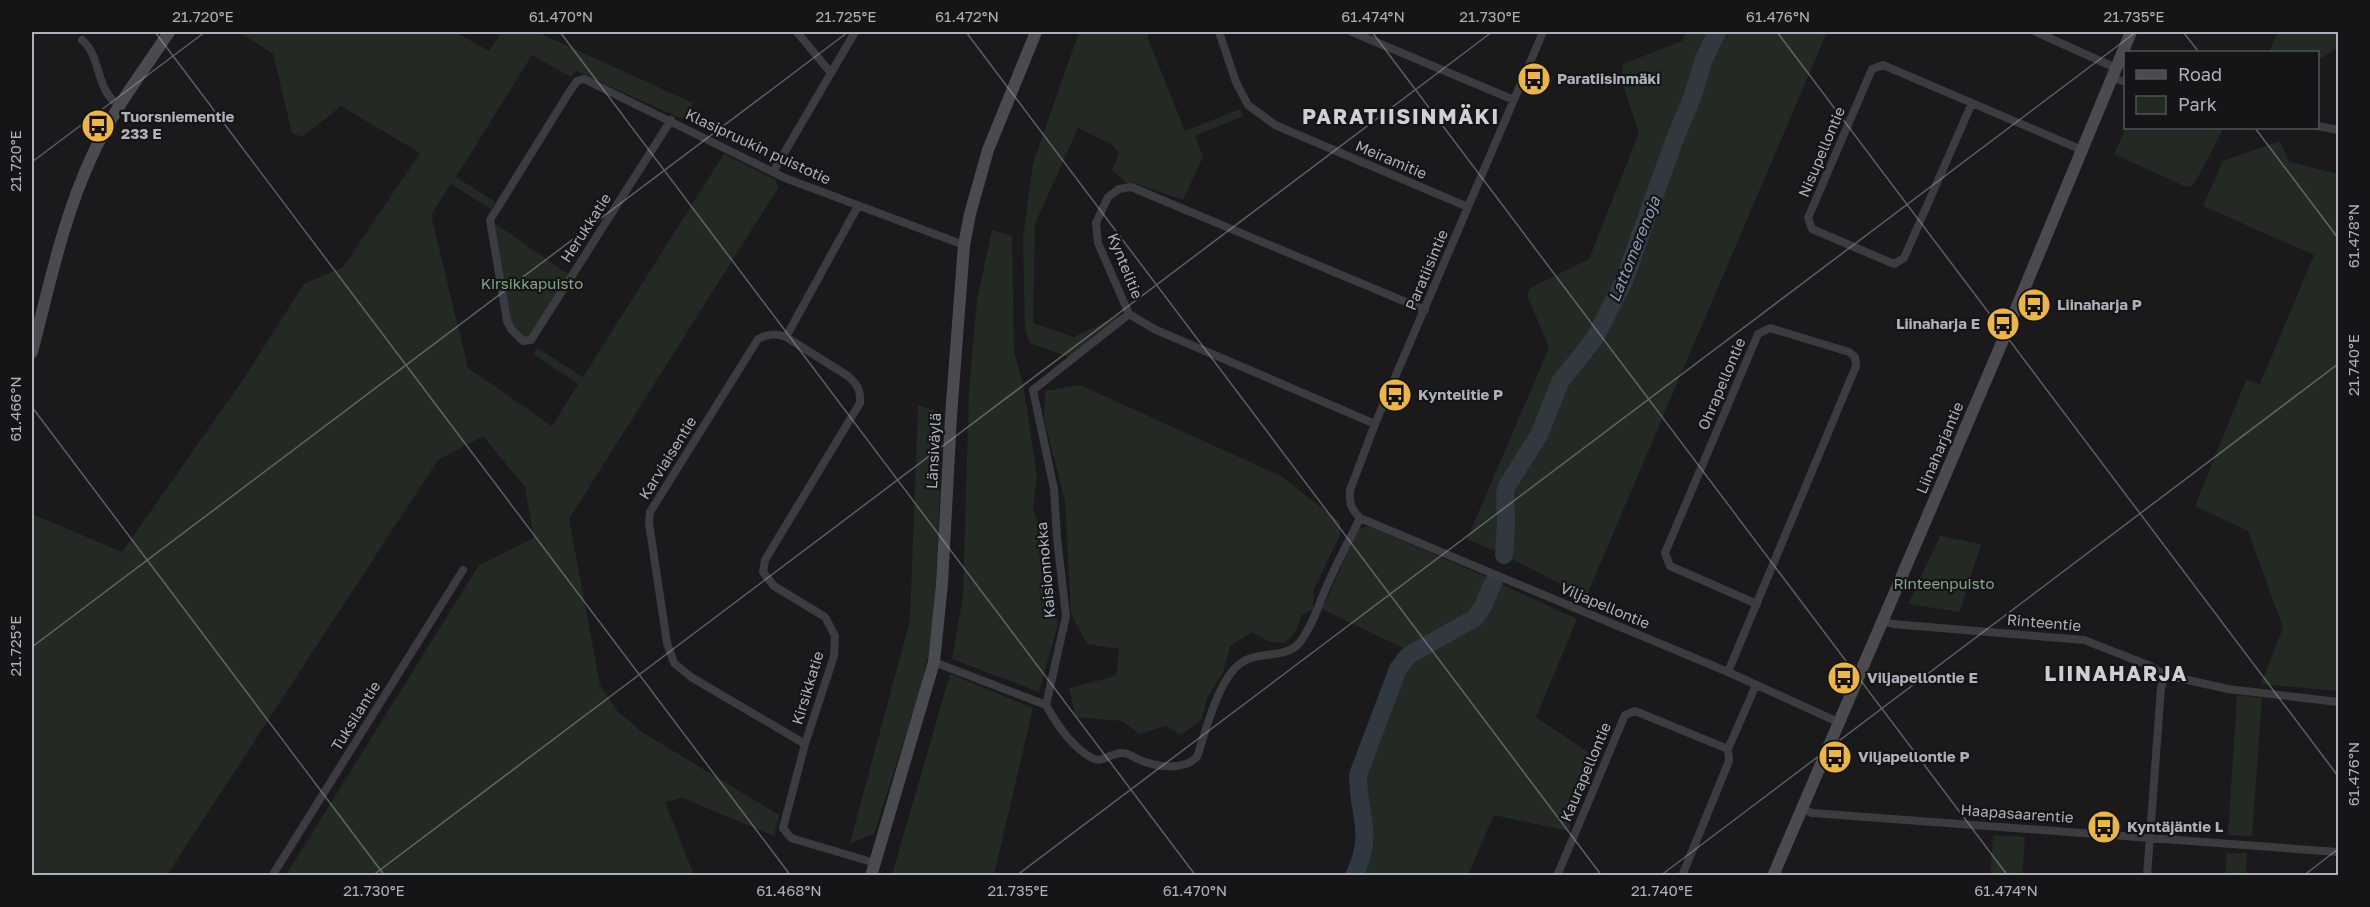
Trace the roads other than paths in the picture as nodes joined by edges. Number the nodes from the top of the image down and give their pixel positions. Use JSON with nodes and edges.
{"nodes":[{"id":1,"x":169,"y":32,"type":"edge"},
{"id":2,"x":797,"y":32,"type":"edge"},
{"id":3,"x":855,"y":32,"type":"edge"},
{"id":4,"x":1036,"y":32,"type":"edge"},
{"id":5,"x":1219,"y":32,"type":"edge"},
{"id":6,"x":1352,"y":32,"type":"edge"},
{"id":7,"x":1543,"y":32,"type":"edge"},
{"id":8,"x":2036,"y":32,"type":"edge"},
{"id":9,"x":2132,"y":32,"type":"edge"},
{"id":10,"x":82,"y":40,"type":"dead end"},
{"id":11,"x":830,"y":72,"type":"junction"},
{"id":12,"x":2113,"y":73,"type":"junction"},
{"id":13,"x":577,"y":81,"type":"joint"},
{"id":14,"x":2124,"y":81,"type":"edge"},
{"id":15,"x":1514,"y":100,"type":"junction"},
{"id":16,"x":1972,"y":103,"type":"junction"},
{"id":17,"x":120,"y":106,"type":"junction"},
{"id":18,"x":671,"y":120,"type":"junction"},
{"id":19,"x":2319,"y":126,"type":"edge"},
{"id":20,"x":2338,"y":130,"type":"edge"},
{"id":21,"x":2082,"y":150,"type":"junction"},
{"id":22,"x":773,"y":172,"type":"junction"},
{"id":23,"x":858,"y":206,"type":"junction"},
{"id":24,"x":1468,"y":207,"type":"junction"},
{"id":25,"x":964,"y":245,"type":"junction"},
{"id":26,"x":1425,"y":310,"type":"junction"},
{"id":27,"x":1129,"y":314,"type":"junction"},
{"id":28,"x":786,"y":337,"type":"junction"},
{"id":29,"x":32,"y":352,"type":"edge"},
{"id":30,"x":1375,"y":424,"type":"junction"},
{"id":31,"x":1360,"y":518,"type":"junction"},
{"id":32,"x":464,"y":570,"type":"dead end"},
{"id":33,"x":1757,"y":604,"type":"junction"},
{"id":34,"x":1882,"y":621,"type":"junction"},
{"id":35,"x":934,"y":662,"type":"junction"},
{"id":36,"x":1728,"y":672,"type":"junction"},
{"id":37,"x":2165,"y":675,"type":"junction"},
{"id":38,"x":1756,"y":686,"type":"junction"},
{"id":39,"x":2338,"y":702,"type":"edge"},
{"id":40,"x":1046,"y":705,"type":"junction"},
{"id":41,"x":1838,"y":722,"type":"junction"},
{"id":42,"x":805,"y":744,"type":"junction"},
{"id":43,"x":1728,"y":749,"type":"junction"},
{"id":44,"x":1803,"y":809,"type":"junction"},
{"id":45,"x":2150,"y":838,"type":"junction"},
{"id":46,"x":2338,"y":852,"type":"edge"},
{"id":47,"x":873,"y":869,"type":"edge"},
{"id":48,"x":272,"y":876,"type":"edge"},
{"id":49,"x":1557,"y":876,"type":"edge"},
{"id":50,"x":1682,"y":876,"type":"edge"},
{"id":51,"x":1773,"y":876,"type":"edge"},
{"id":52,"x":2147,"y":876,"type":"edge"}],
"edges":[{"from":1,"to":17,"type":"main road"},
{"from":2,"to":11,"type":"street"},
{"from":3,"to":11,"type":"street"},
{"from":4,"to":25,"type":"main road","name":"Länsiväylä"},
{"from":5,"to":24,"type":"street","name":"Meiramitie"},
{"from":6,"to":15,"type":"street"},
{"from":7,"to":15,"type":"street","name":"Paratiisintie"},
{"from":8,"to":12,"type":"street"},
{"from":9,"to":12,"type":"main road","name":"Liinaharjantie"},
{"from":10,"to":17,"type":"street"},
{"from":11,"to":22,"type":"street"},
{"from":12,"to":14,"type":"street"},
{"from":12,"to":21,"type":"main road","name":"Liinaharjantie"},
{"from":13,"to":18,"type":"street","name":"Klasipruukin puistotie"},
{"from":13,"to":18,"type":"street","name":"Herukkatie"},
{"from":15,"to":24,"type":"street","name":"Paratiisintie"},
{"from":16,"to":16,"type":"street","name":"Nisupellontie"},
{"from":16,"to":21,"type":"street","name":"Nisupellontie"},
{"from":17,"to":29,"type":"main road"},
{"from":18,"to":22,"type":"street","name":"Klasipruukin puistotie"},
{"from":19,"to":20,"type":"street"},
{"from":21,"to":34,"type":"main road","name":"Liinaharjantie"},
{"from":22,"to":23,"type":"street","name":"Klasipruukin puistotie"},
{"from":23,"to":25,"type":"street","name":"Klasipruukin puistotie"},
{"from":23,"to":28,"type":"street"},
{"from":24,"to":26,"type":"street","name":"Paratiisintie"},
{"from":25,"to":35,"type":"main road","name":"Länsiväylä"},
{"from":26,"to":27,"type":"street","name":"Kyntelitie"},
{"from":26,"to":30,"type":"street","name":"Paratiisintie"},
{"from":27,"to":30,"type":"street","name":"Kyntelitie"},
{"from":27,"to":40,"type":"street","name":"Kaisionnokka"},
{"from":28,"to":42,"type":"street","name":"Kirsikkatie"},
{"from":28,"to":42,"type":"street","name":"Karviaisentie"},
{"from":30,"to":31,"type":"street","name":"Paratiisintie"},
{"from":31,"to":36,"type":"street","name":"Viljapellontie"},
{"from":31,"to":40,"type":"street"},
{"from":32,"to":48,"type":"street","name":"Tuksilantie"},
{"from":33,"to":33,"type":"street","name":"Ohrapellontie"},
{"from":33,"to":36,"type":"street","name":"Ohrapellontie"},
{"from":34,"to":37,"type":"street","name":"Rinteentie"},
{"from":34,"to":41,"type":"main road","name":"Liinaharjantie"},
{"from":35,"to":40,"type":"street"},
{"from":35,"to":47,"type":"main road","name":"Länsiväylä"},
{"from":36,"to":38,"type":"street","name":"Viljapellontie"},
{"from":37,"to":39,"type":"street","name":"Rinteentie"},
{"from":37,"to":45,"type":"street"},
{"from":38,"to":41,"type":"street","name":"Viljapellontie"},
{"from":38,"to":43,"type":"street"},
{"from":41,"to":44,"type":"main road","name":"Liinaharjantie"},
{"from":42,"to":47,"type":"street","name":"Kirsikkatie"},
{"from":43,"to":49,"type":"street","name":"Kaurapellontie"},
{"from":43,"to":50,"type":"street"},
{"from":44,"to":45,"type":"street","name":"Haapasaarentie"},
{"from":44,"to":51,"type":"main road","name":"Liinaharjantie"},
{"from":45,"to":46,"type":"street","name":"Haapasaarentie"},
{"from":45,"to":52,"type":"street"}]}
